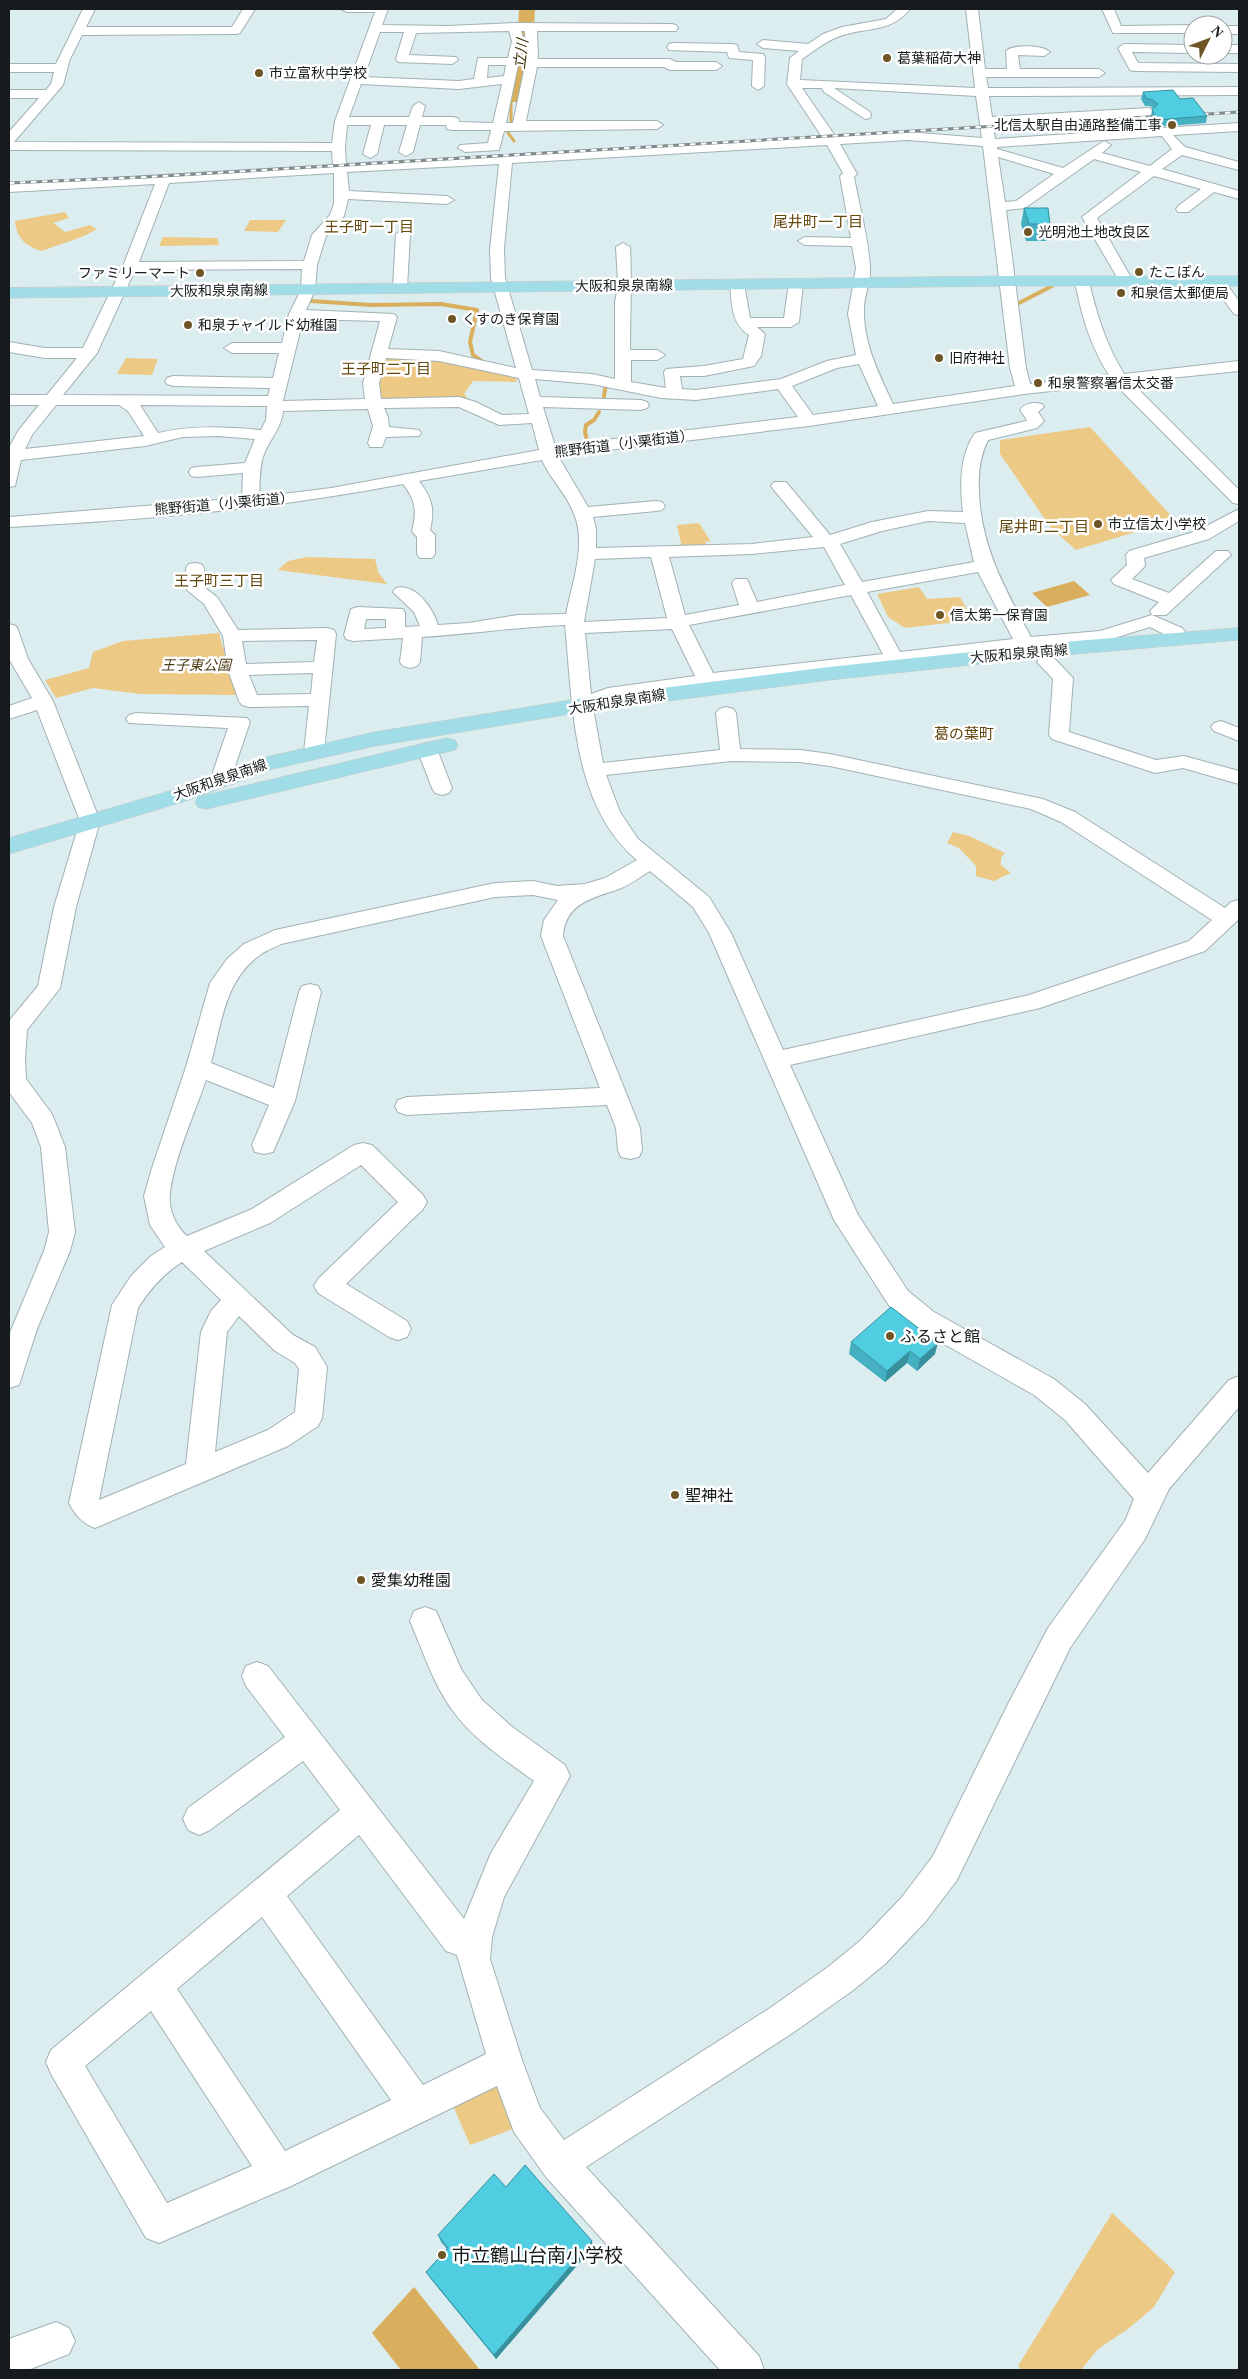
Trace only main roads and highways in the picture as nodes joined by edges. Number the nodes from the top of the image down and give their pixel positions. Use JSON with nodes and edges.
{"nodes":[{"id":1,"x":1239,"y":281,"type":"edge"},
{"id":2,"x":9,"y":293,"type":"edge"},
{"id":3,"x":1239,"y":634,"type":"edge"},
{"id":4,"x":1239,"y":647,"type":"edge"},
{"id":5,"x":1035,"y":652,"type":"junction"},
{"id":6,"x":584,"y":713,"type":"junction"},
{"id":7,"x":88,"y":829,"type":"junction"},
{"id":8,"x":47,"y":842,"type":"junction"},
{"id":9,"x":9,"y":846,"type":"edge"},
{"id":10,"x":9,"y":862,"type":"edge"}],
"edges":[{"from":1,"to":2,"type":"main road","name":"大阪和泉泉南線"},
{"from":3,"to":5,"type":"main road","name":"大阪和泉泉南線"},
{"from":4,"to":5,"type":"main road","name":"大阪和泉泉南線"},
{"from":5,"to":6,"type":"main road","name":"大阪和泉泉南線"},
{"from":6,"to":7,"type":"main road","name":"大阪和泉泉南線"},
{"from":6,"to":7,"type":"main road","name":"大阪和泉泉南線"},
{"from":7,"to":8,"type":"main road","name":"大阪和泉泉南線"},
{"from":8,"to":9,"type":"main road","name":"大阪和泉泉南線"},
{"from":8,"to":10,"type":"main road","name":"大阪和泉泉南線"}]}
